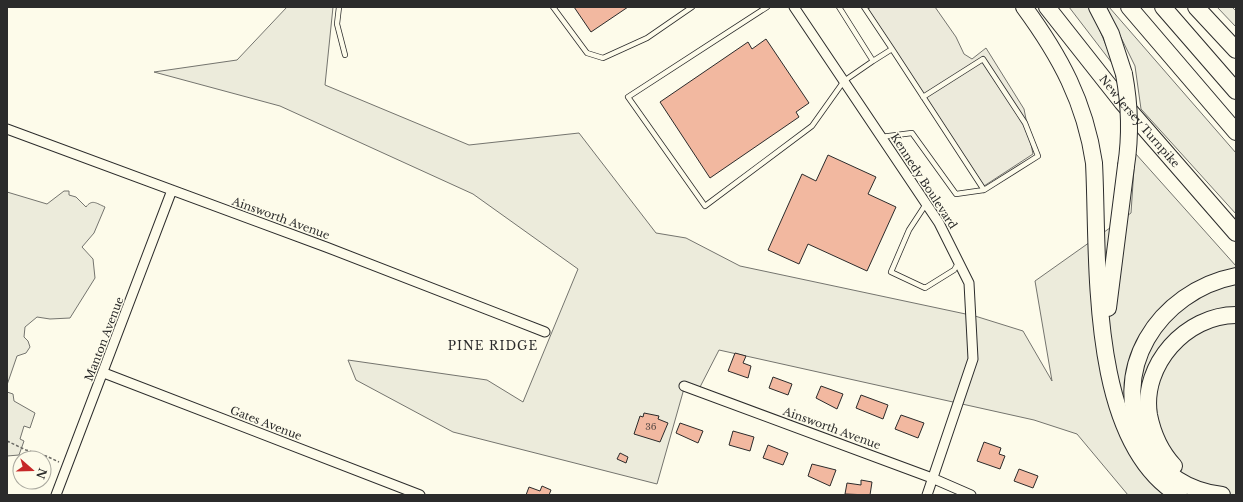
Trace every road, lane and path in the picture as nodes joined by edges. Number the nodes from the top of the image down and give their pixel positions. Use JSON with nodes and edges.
{"nodes":[{"id":1,"x":339,"y":7,"type":"edge"},
{"id":2,"x":553,"y":7,"type":"edge"},
{"id":3,"x":692,"y":7,"type":"edge"},
{"id":4,"x":767,"y":7,"type":"edge"},
{"id":5,"x":795,"y":7,"type":"edge"},
{"id":6,"x":839,"y":7,"type":"edge"},
{"id":7,"x":864,"y":7,"type":"edge"},
{"id":8,"x":1024,"y":7,"type":"edge"},
{"id":9,"x":1047,"y":7,"type":"edge"},
{"id":10,"x":1097,"y":7,"type":"edge"},
{"id":11,"x":1129,"y":7,"type":"edge"},
{"id":12,"x":1164,"y":7,"type":"edge"},
{"id":13,"x":1196,"y":7,"type":"edge"},
{"id":14,"x":892,"y":49,"type":"junction"},
{"id":15,"x":1236,"y":50,"type":"edge"},
{"id":16,"x":346,"y":55,"type":"dead end"},
{"id":17,"x":873,"y":61,"type":"junction"},
{"id":18,"x":844,"y":81,"type":"junction"},
{"id":19,"x":1236,"y":91,"type":"edge"},
{"id":20,"x":923,"y":97,"type":"junction"},
{"id":21,"x":7,"y":129,"type":"edge"},
{"id":22,"x":1236,"y":132,"type":"edge"},
{"id":23,"x":881,"y":137,"type":"junction"},
{"id":24,"x":172,"y":190,"type":"junction"},
{"id":25,"x":984,"y":190,"type":"junction"},
{"id":26,"x":926,"y":204,"type":"junction"},
{"id":27,"x":1236,"y":233,"type":"edge"},
{"id":28,"x":958,"y":262,"type":"junction"},
{"id":29,"x":1232,"y":277,"type":"edge"},
{"id":30,"x":1236,"y":315,"type":"edge"},
{"id":31,"x":545,"y":332,"type":"dead end"},
{"id":32,"x":1106,"y":351,"type":"junction"},
{"id":33,"x":104,"y":373,"type":"junction"},
{"id":34,"x":684,"y":386,"type":"dead end"},
{"id":35,"x":7,"y":441,"type":"edge"},
{"id":36,"x":67,"y":466,"type":"junction"},
{"id":37,"x":932,"y":478,"type":"junction"},
{"id":38,"x":1199,"y":490,"type":"junction"},
{"id":39,"x":56,"y":495,"type":"edge"},
{"id":40,"x":420,"y":495,"type":"edge"},
{"id":41,"x":927,"y":495,"type":"edge"},
{"id":42,"x":970,"y":495,"type":"edge"},
{"id":43,"x":1179,"y":495,"type":"edge"},
{"id":44,"x":1222,"y":495,"type":"edge"}],
"edges":[{"from":1,"to":16,"type":"lane"},
{"from":2,"to":3,"type":"lane"},
{"from":4,"to":18,"type":"lane"},
{"from":5,"to":18,"type":"street","name":"Kennedy Boulevard"},
{"from":6,"to":17,"type":"lane"},
{"from":7,"to":14,"type":"lane"},
{"from":8,"to":32,"type":"highway"},
{"from":9,"to":27,"type":"highway","name":"New Jersey Turnpike"},
{"from":10,"to":32,"type":"highway","bridge":true},
{"from":11,"to":22,"type":"highway"},
{"from":12,"to":19,"type":"highway"},
{"from":13,"to":15,"type":"highway"},
{"from":14,"to":17,"type":"lane"},
{"from":14,"to":20,"type":"lane"},
{"from":17,"to":18,"type":"lane"},
{"from":18,"to":23,"type":"street","name":"Kennedy Boulevard"},
{"from":20,"to":25,"type":"lane"},
{"from":20,"to":25,"type":"lane"},
{"from":21,"to":24,"type":"street","name":"Ainsworth Avenue"},
{"from":23,"to":25,"type":"lane"},
{"from":23,"to":26,"type":"street","name":"Kennedy Boulevard"},
{"from":24,"to":31,"type":"street","name":"Ainsworth Avenue"},
{"from":24,"to":33,"type":"street","name":"Manton Avenue"},
{"from":26,"to":28,"type":"street","name":"Kennedy Boulevard"},
{"from":26,"to":28,"type":"lane"},
{"from":28,"to":37,"type":"street","name":"Kennedy Boulevard"},
{"from":29,"to":38,"type":"highway"},
{"from":30,"to":38,"type":"highway"},
{"from":32,"to":43,"type":"highway"},
{"from":33,"to":36,"type":"street","name":"Manton Avenue"},
{"from":33,"to":40,"type":"street","name":"Gates Avenue"},
{"from":34,"to":37,"type":"street","name":"Ainsworth Avenue"},
{"from":35,"to":36,"type":"path"},
{"from":36,"to":39,"type":"street","name":"Manton Avenue"},
{"from":37,"to":41,"type":"street","name":"Kennedy Boulevard"},
{"from":37,"to":42,"type":"street","name":"Ainsworth Avenue"},
{"from":38,"to":44,"type":"highway"}]}
